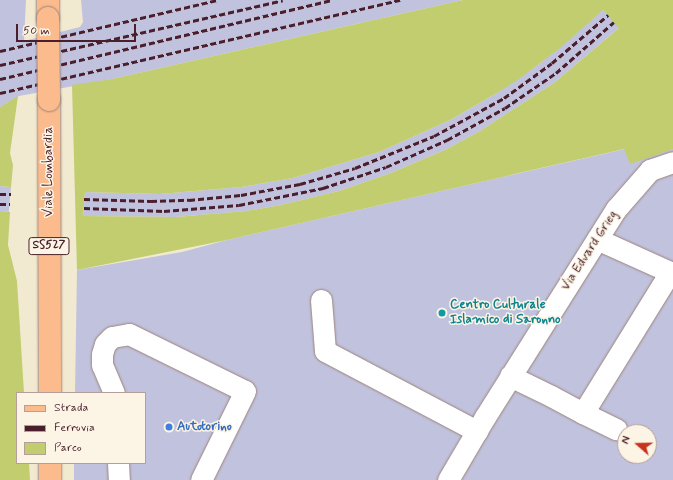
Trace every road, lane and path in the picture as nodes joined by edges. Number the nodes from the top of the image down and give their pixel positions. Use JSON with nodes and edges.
{"nodes":[{"id":1,"x":48,"y":9,"type":"edge"},
{"id":2,"x":673,"y":162,"type":"edge"},
{"id":3,"x":597,"y":239,"type":"junction"},
{"id":4,"x":321,"y":300,"type":"dead end"},
{"id":5,"x":510,"y":376,"type":"junction"},
{"id":6,"x":50,"y":392,"type":"edge"},
{"id":7,"x":114,"y":392,"type":"edge"},
{"id":8,"x":583,"y":413,"type":"junction"},
{"id":9,"x":616,"y":430,"type":"dead end"},
{"id":10,"x":477,"y":431,"type":"junction"},
{"id":11,"x":50,"y":464,"type":"edge"},
{"id":12,"x":118,"y":464,"type":"edge"},
{"id":13,"x":50,"y":480,"type":"edge"},
{"id":14,"x":119,"y":480,"type":"edge"},
{"id":15,"x":201,"y":480,"type":"edge"},
{"id":16,"x":448,"y":480,"type":"edge"}],
"edges":[{"from":1,"to":6,"type":"main road","name":"Viale Lombardia","number":"SS527","bridge":true},
{"from":2,"to":3,"type":"street","name":"Via Edvard Grieg"},
{"from":3,"to":5,"type":"street","name":"Via Edvard Grieg"},
{"from":3,"to":8,"type":"street"},
{"from":4,"to":10,"type":"street"},
{"from":5,"to":8,"type":"street"},
{"from":5,"to":10,"type":"street","name":"Via Edvard Grieg"},
{"from":7,"to":15,"type":"street"},
{"from":8,"to":9,"type":"street"},
{"from":10,"to":16,"type":"street","name":"Via Edvard Grieg"},
{"from":11,"to":13,"type":"main road"},
{"from":12,"to":14,"type":"street"}]}
